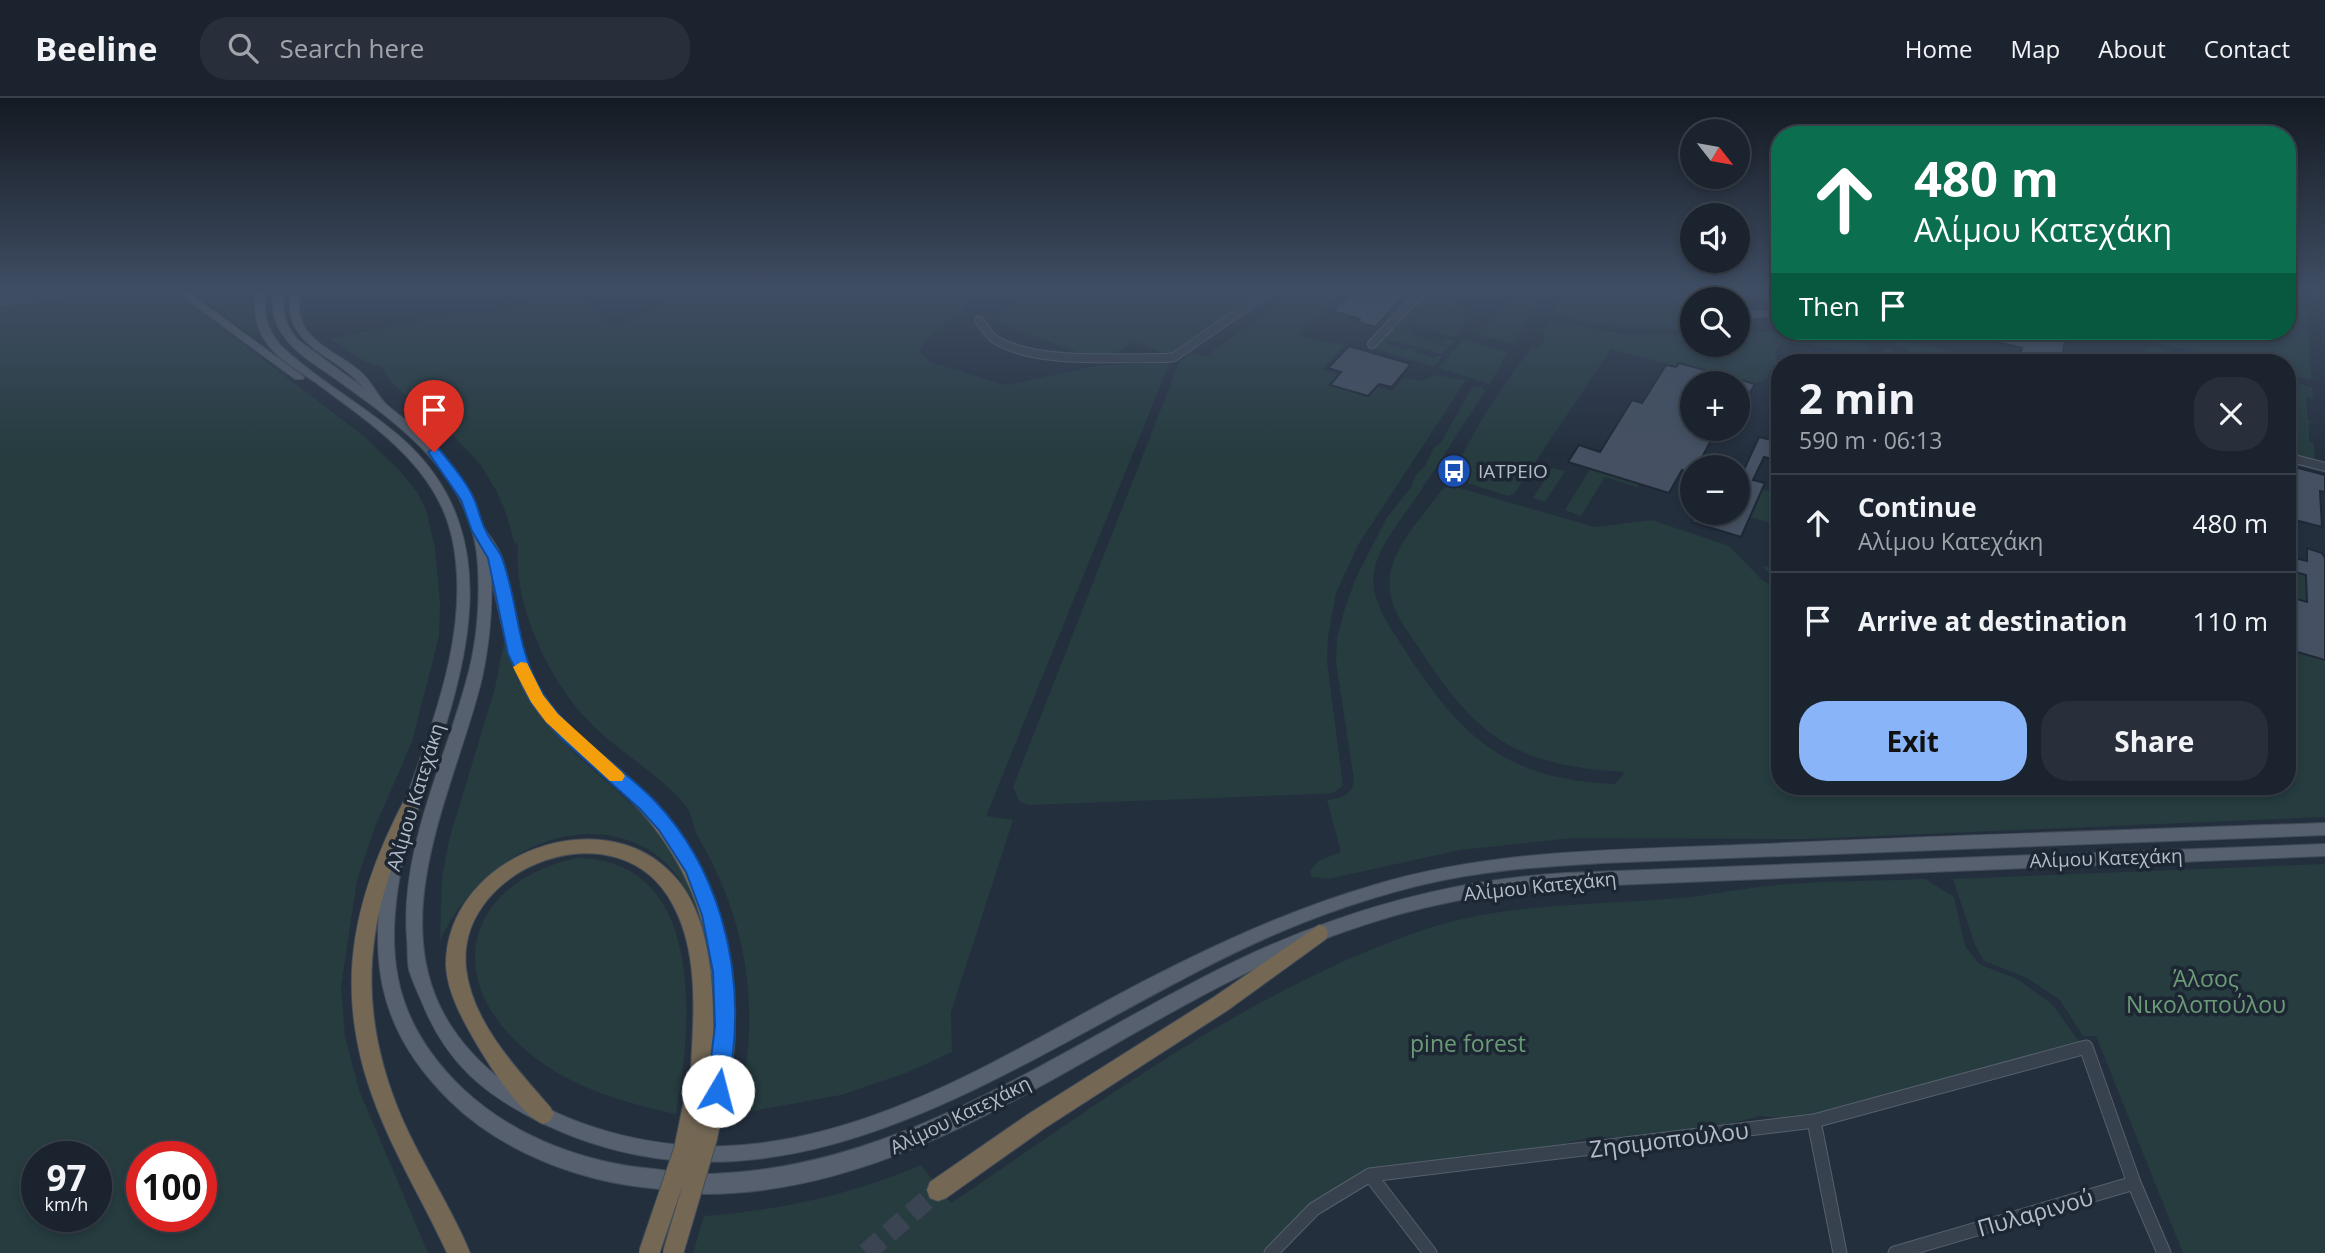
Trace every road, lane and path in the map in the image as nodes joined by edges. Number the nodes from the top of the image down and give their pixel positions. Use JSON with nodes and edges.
{"nodes":[{"id":1,"x":254,"y":345,"type":"edge"},
{"id":2,"x":276,"y":345,"type":"edge"},
{"id":3,"x":299,"y":345,"type":"edge"},
{"id":4,"x":318,"y":345,"type":"edge"},
{"id":5,"x":1010,"y":345,"type":"edge"},
{"id":6,"x":1191,"y":345,"type":"edge"},
{"id":7,"x":336,"y":393,"type":"junction"},
{"id":8,"x":377,"y":404,"type":"junction"},
{"id":9,"x":2296,"y":459,"type":"edge"},
{"id":10,"x":2325,"y":467,"type":"edge"},
{"id":11,"x":479,"y":531,"type":"junction"},
{"id":12,"x":413,"y":800,"type":"junction"},
{"id":13,"x":2325,"y":829,"type":"edge"},
{"id":14,"x":2325,"y":850,"type":"edge"},
{"id":15,"x":1319,"y":933,"type":"junction"},
{"id":16,"x":711,"y":1067,"type":"junction"},
{"id":17,"x":543,"y":1114,"type":"junction"},
{"id":18,"x":1814,"y":1121,"type":"junction"},
{"id":19,"x":1370,"y":1175,"type":"junction"},
{"id":20,"x":2134,"y":1183,"type":"junction"},
{"id":21,"x":938,"y":1190,"type":"tunnel mouth"},
{"id":22,"x":459,"y":1253,"type":"edge"},
{"id":23,"x":649,"y":1253,"type":"edge"},
{"id":24,"x":673,"y":1253,"type":"edge"},
{"id":25,"x":1271,"y":1253,"type":"edge"},
{"id":26,"x":1430,"y":1253,"type":"edge"},
{"id":27,"x":1840,"y":1253,"type":"edge"},
{"id":28,"x":1895,"y":1253,"type":"edge"},
{"id":29,"x":2164,"y":1253,"type":"edge"}],
"edges":[{"from":1,"to":7,"type":"main road"},
{"from":2,"to":7,"type":"main road","name":"Αλίμου Κατεχάκη"},
{"from":3,"to":8,"type":"main road","name":"Αλίμου Κατεχάκη"},
{"from":4,"to":8,"type":"main road"},
{"from":5,"to":6,"type":"street"},
{"from":7,"to":12,"type":"main road","name":"Αλίμου Κατεχάκη"},
{"from":8,"to":11,"type":"main road","name":"Αλίμου Κατεχάκη"},
{"from":9,"to":10,"type":"street"},
{"from":11,"to":16,"type":"highway"},
{"from":11,"to":17,"type":"main road","name":"Αλίμου Κατεχάκη"},
{"from":12,"to":15,"type":"main road","name":"Αλίμου Κατεχάκη"},
{"from":12,"to":22,"type":"highway"},
{"from":13,"to":17,"type":"main road","name":"Αλίμου Κατεχάκη"},
{"from":14,"to":15,"type":"main road","name":"Αλίμου Κατεχάκη"},
{"from":15,"to":21,"type":"highway"},
{"from":16,"to":17,"type":"highway"},
{"from":16,"to":23,"type":"highway","bridge":true},
{"from":16,"to":24,"type":"highway","bridge":true},
{"from":18,"to":19,"type":"street","name":"Ζησιμοπούλου"},
{"from":18,"to":20,"type":"street","name":"Ζησιμοπούλου"},
{"from":18,"to":27,"type":"street"},
{"from":19,"to":25,"type":"street","name":"Ζησιμοπούλου"},
{"from":19,"to":26,"type":"street"},
{"from":20,"to":28,"type":"street","name":"Πυλαρινού"},
{"from":20,"to":29,"type":"street"}]}
